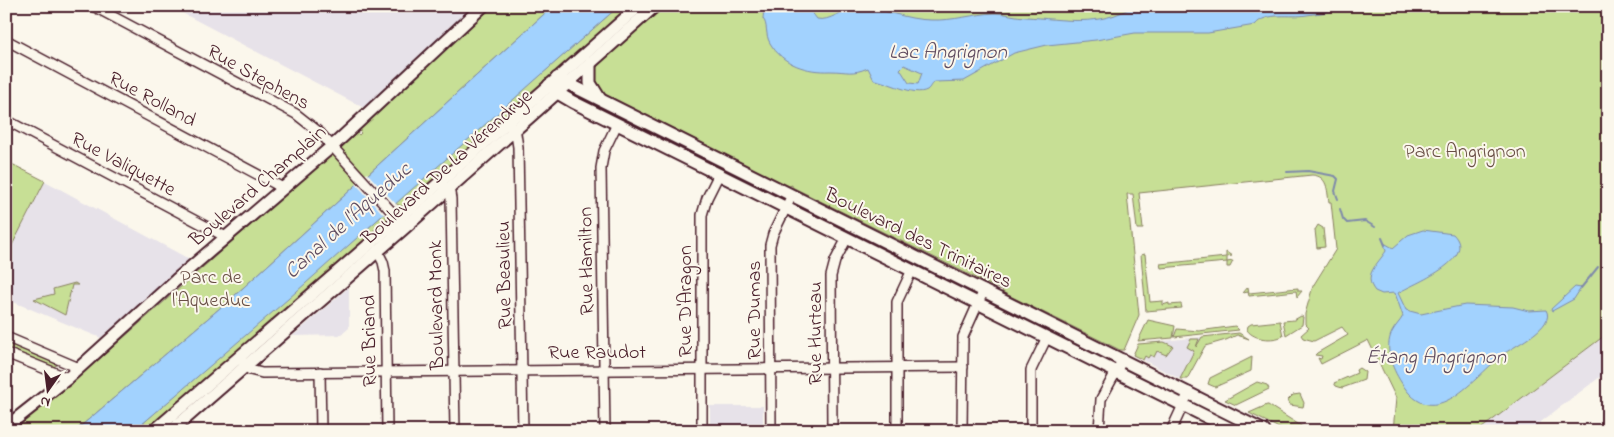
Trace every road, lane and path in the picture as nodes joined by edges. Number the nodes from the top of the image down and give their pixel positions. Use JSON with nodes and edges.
{"nodes":[{"id":1,"x":93,"y":6,"type":"edge"},
{"id":2,"x":483,"y":6,"type":"edge"},
{"id":3,"x":639,"y":6,"type":"edge"},
{"id":4,"x":655,"y":6,"type":"edge"},
{"id":5,"x":6,"y":40,"type":"edge"},
{"id":6,"x":590,"y":64,"type":"junction"},
{"id":7,"x":558,"y":85,"type":"junction"},
{"id":8,"x":601,"y":100,"type":"junction"},
{"id":9,"x":6,"y":120,"type":"edge"},
{"id":10,"x":617,"y":124,"type":"junction"},
{"id":11,"x":511,"y":127,"type":"junction"},
{"id":12,"x":332,"y":146,"type":"junction"},
{"id":13,"x":719,"y":174,"type":"junction"},
{"id":14,"x":444,"y":186,"type":"junction"},
{"id":15,"x":283,"y":188,"type":"junction"},
{"id":16,"x":792,"y":195,"type":"junction"},
{"id":17,"x":786,"y":208,"type":"junction"},
{"id":18,"x":402,"y":223,"type":"junction"},
{"id":19,"x":226,"y":237,"type":"junction"},
{"id":20,"x":847,"y":238,"type":"junction"},
{"id":21,"x":378,"y":252,"type":"junction"},
{"id":22,"x":912,"y":270,"type":"junction"},
{"id":23,"x":984,"y":290,"type":"junction"},
{"id":24,"x":978,"y":303,"type":"junction"},
{"id":25,"x":6,"y":337,"type":"edge"},
{"id":26,"x":1047,"y":337,"type":"junction"},
{"id":27,"x":6,"y":353,"type":"edge"},
{"id":28,"x":1123,"y":359,"type":"junction"},
{"id":29,"x":242,"y":361,"type":"junction"},
{"id":30,"x":896,"y":367,"type":"junction"},
{"id":31,"x":963,"y":367,"type":"junction"},
{"id":32,"x":79,"y":368,"type":"junction"},
{"id":33,"x":702,"y":368,"type":"junction"},
{"id":34,"x":770,"y":368,"type":"junction"},
{"id":35,"x":832,"y":368,"type":"junction"},
{"id":36,"x":522,"y":369,"type":"junction"},
{"id":37,"x":604,"y":369,"type":"junction"},
{"id":38,"x":454,"y":370,"type":"junction"},
{"id":39,"x":387,"y":371,"type":"junction"},
{"id":40,"x":1115,"y":371,"type":"junction"},
{"id":41,"x":320,"y":372,"type":"junction"},
{"id":42,"x":68,"y":378,"type":"junction"},
{"id":43,"x":1189,"y":392,"type":"junction"},
{"id":44,"x":1183,"y":405,"type":"junction"},
{"id":45,"x":6,"y":427,"type":"edge"},
{"id":46,"x":154,"y":431,"type":"edge"},
{"id":47,"x":171,"y":431,"type":"edge"},
{"id":48,"x":321,"y":431,"type":"edge"},
{"id":49,"x":387,"y":431,"type":"edge"},
{"id":50,"x":455,"y":431,"type":"edge"},
{"id":51,"x":523,"y":431,"type":"edge"},
{"id":52,"x":605,"y":431,"type":"edge"},
{"id":53,"x":702,"y":431,"type":"edge"},
{"id":54,"x":771,"y":431,"type":"edge"},
{"id":55,"x":832,"y":431,"type":"edge"},
{"id":56,"x":897,"y":431,"type":"edge"},
{"id":57,"x":962,"y":431,"type":"edge"},
{"id":58,"x":1031,"y":431,"type":"edge"},
{"id":59,"x":1100,"y":431,"type":"edge"},
{"id":60,"x":1171,"y":431,"type":"edge"},
{"id":61,"x":1235,"y":431,"type":"edge"},
{"id":62,"x":1264,"y":431,"type":"edge"}],
"edges":[{"from":1,"to":12,"type":"street","name":"Rue Stephens"},
{"from":2,"to":12,"type":"main road","name":"Boulevard Champlain"},
{"from":3,"to":7,"type":"main road","name":"Boulevard De La Vérendrye"},
{"from":4,"to":6,"type":"main road","name":"Boulevard De La Vérendrye"},
{"from":5,"to":15,"type":"street","name":"Rue Rolland"},
{"from":6,"to":7,"type":"main road","name":"Boulevard De La Vérendrye"},
{"from":6,"to":8,"type":"main road"},
{"from":7,"to":8,"type":"main road","name":"Boulevard des Trinitaires"},
{"from":7,"to":10,"type":"main road","name":"Boulevard des Trinitaires"},
{"from":7,"to":11,"type":"main road","name":"Boulevard De La Vérendrye"},
{"from":8,"to":16,"type":"main road","name":"Boulevard des Trinitaires"},
{"from":9,"to":19,"type":"street","name":"Rue Valiquette"},
{"from":10,"to":13,"type":"main road","name":"Boulevard des Trinitaires"},
{"from":10,"to":37,"type":"street","name":"Rue Hamilton"},
{"from":11,"to":14,"type":"main road","name":"Boulevard De La Vérendrye"},
{"from":11,"to":36,"type":"street","name":"Rue Beaulieu"},
{"from":12,"to":15,"type":"main road","name":"Boulevard Champlain"},
{"from":12,"to":18,"type":"street","name":"Rue Stephens"},
{"from":13,"to":17,"type":"main road","name":"Boulevard des Trinitaires"},
{"from":13,"to":33,"type":"street","name":"Rue D'Aragon"},
{"from":14,"to":18,"type":"main road","name":"Boulevard De La Vérendrye"},
{"from":14,"to":38,"type":"street","name":"Boulevard Monk"},
{"from":15,"to":19,"type":"main road","name":"Boulevard Champlain"},
{"from":16,"to":17,"type":"street","name":"Rue Dumas"},
{"from":16,"to":23,"type":"main road","name":"Boulevard des Trinitaires"},
{"from":17,"to":20,"type":"main road","name":"Boulevard des Trinitaires"},
{"from":17,"to":34,"type":"street","name":"Rue Dumas"},
{"from":18,"to":21,"type":"main road","name":"Boulevard De La Vérendrye"},
{"from":18,"to":29,"type":"main road","name":"Boulevard De La Vérendrye"},
{"from":19,"to":32,"type":"main road","name":"Boulevard Champlain"},
{"from":20,"to":22,"type":"main road","name":"Boulevard des Trinitaires"},
{"from":20,"to":35,"type":"street","name":"Rue Hurteau"},
{"from":21,"to":29,"type":"main road","name":"Boulevard De La Vérendrye"},
{"from":21,"to":39,"type":"street","name":"Rue Briand"},
{"from":22,"to":24,"type":"main road","name":"Boulevard des Trinitaires"},
{"from":22,"to":30,"type":"street"},
{"from":23,"to":24,"type":"street"},
{"from":23,"to":28,"type":"main road","name":"Boulevard des Trinitaires"},
{"from":24,"to":26,"type":"main road","name":"Boulevard des Trinitaires"},
{"from":24,"to":31,"type":"street"},
{"from":25,"to":32,"type":"street"},
{"from":26,"to":40,"type":"main road","name":"Boulevard des Trinitaires"},
{"from":26,"to":58,"type":"street"},
{"from":27,"to":42,"type":"street"},
{"from":28,"to":40,"type":"street"},
{"from":28,"to":43,"type":"main road","name":"Boulevard des Trinitaires"},
{"from":29,"to":41,"type":"street","name":"Rue Raudot"},
{"from":29,"to":46,"type":"main road","name":"Boulevard De La Vérendrye"},
{"from":29,"to":47,"type":"main road","name":"Boulevard De La Vérendrye"},
{"from":30,"to":31,"type":"street","name":"Rue Raudot"},
{"from":30,"to":35,"type":"street","name":"Rue Raudot"},
{"from":30,"to":56,"type":"street"},
{"from":31,"to":57,"type":"street"},
{"from":32,"to":42,"type":"main road","name":"Boulevard Champlain"},
{"from":33,"to":34,"type":"street","name":"Rue Raudot"},
{"from":33,"to":37,"type":"street","name":"Rue Raudot"},
{"from":33,"to":53,"type":"street","name":"Rue D'Aragon"},
{"from":34,"to":35,"type":"street","name":"Rue Raudot"},
{"from":34,"to":54,"type":"street","name":"Rue Dumas"},
{"from":35,"to":55,"type":"street","name":"Rue Hurteau"},
{"from":36,"to":37,"type":"street","name":"Rue Raudot"},
{"from":36,"to":38,"type":"street","name":"Rue Raudot"},
{"from":36,"to":51,"type":"street","name":"Rue Beaulieu"},
{"from":37,"to":52,"type":"street","name":"Rue Hamilton"},
{"from":38,"to":39,"type":"street","name":"Rue Raudot"},
{"from":38,"to":50,"type":"street","name":"Boulevard Monk"},
{"from":39,"to":41,"type":"street","name":"Rue Raudot"},
{"from":39,"to":49,"type":"street","name":"Rue Briand"},
{"from":40,"to":44,"type":"main road","name":"Boulevard des Trinitaires"},
{"from":40,"to":59,"type":"street"},
{"from":41,"to":48,"type":"street"},
{"from":42,"to":45,"type":"main road","name":"Boulevard Champlain"},
{"from":43,"to":44,"type":"street"},
{"from":43,"to":62,"type":"main road","name":"Boulevard des Trinitaires"},
{"from":44,"to":60,"type":"street"},
{"from":44,"to":61,"type":"main road","name":"Boulevard des Trinitaires"}]}
